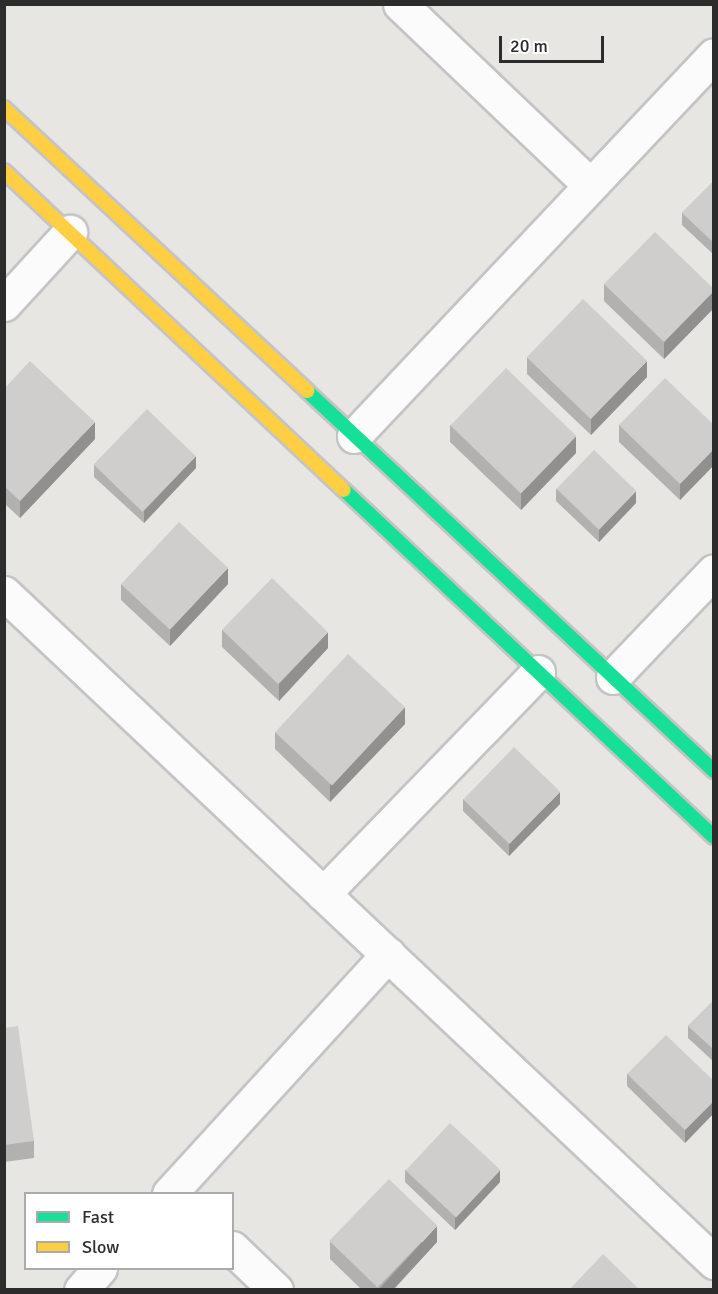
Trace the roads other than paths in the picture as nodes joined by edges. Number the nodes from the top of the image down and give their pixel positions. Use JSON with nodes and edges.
{"nodes":[{"id":1,"x":400,"y":4,"type":"edge"},
{"id":2,"x":714,"y":55,"type":"edge"},
{"id":3,"x":4,"y":108,"type":"edge"},
{"id":4,"x":4,"y":171,"type":"edge"},
{"id":5,"x":590,"y":185,"type":"junction"},
{"id":6,"x":70,"y":232,"type":"junction"},
{"id":7,"x":4,"y":304,"type":"edge"},
{"id":8,"x":354,"y":436,"type":"junction"},
{"id":9,"x":714,"y":571,"type":"edge"},
{"id":10,"x":4,"y":593,"type":"edge"},
{"id":11,"x":538,"y":672,"type":"junction"},
{"id":12,"x":613,"y":677,"type":"junction"},
{"id":13,"x":714,"y":771,"type":"edge"},
{"id":14,"x":714,"y":837,"type":"edge"},
{"id":15,"x":323,"y":894,"type":"junction"},
{"id":16,"x":388,"y":954,"type":"junction"},
{"id":17,"x":172,"y":1192,"type":"edge"},
{"id":18,"x":234,"y":1250,"type":"edge"},
{"id":19,"x":714,"y":1262,"type":"edge"},
{"id":20,"x":99,"y":1270,"type":"edge"},
{"id":21,"x":81,"y":1290,"type":"edge"},
{"id":22,"x":276,"y":1290,"type":"edge"}],
"edges":[{"from":1,"to":5,"type":"street"},
{"from":2,"to":5,"type":"street"},
{"from":3,"to":8,"type":"street"},
{"from":4,"to":6,"type":"street"},
{"from":5,"to":8,"type":"street"},
{"from":6,"to":7,"type":"street"},
{"from":6,"to":11,"type":"street"},
{"from":8,"to":12,"type":"street"},
{"from":9,"to":12,"type":"street"},
{"from":10,"to":15,"type":"street"},
{"from":11,"to":14,"type":"street"},
{"from":11,"to":15,"type":"street"},
{"from":12,"to":13,"type":"street"},
{"from":15,"to":16,"type":"street"},
{"from":16,"to":17,"type":"street"},
{"from":16,"to":19,"type":"street"},
{"from":18,"to":22,"type":"street"},
{"from":20,"to":21,"type":"street"}]}
